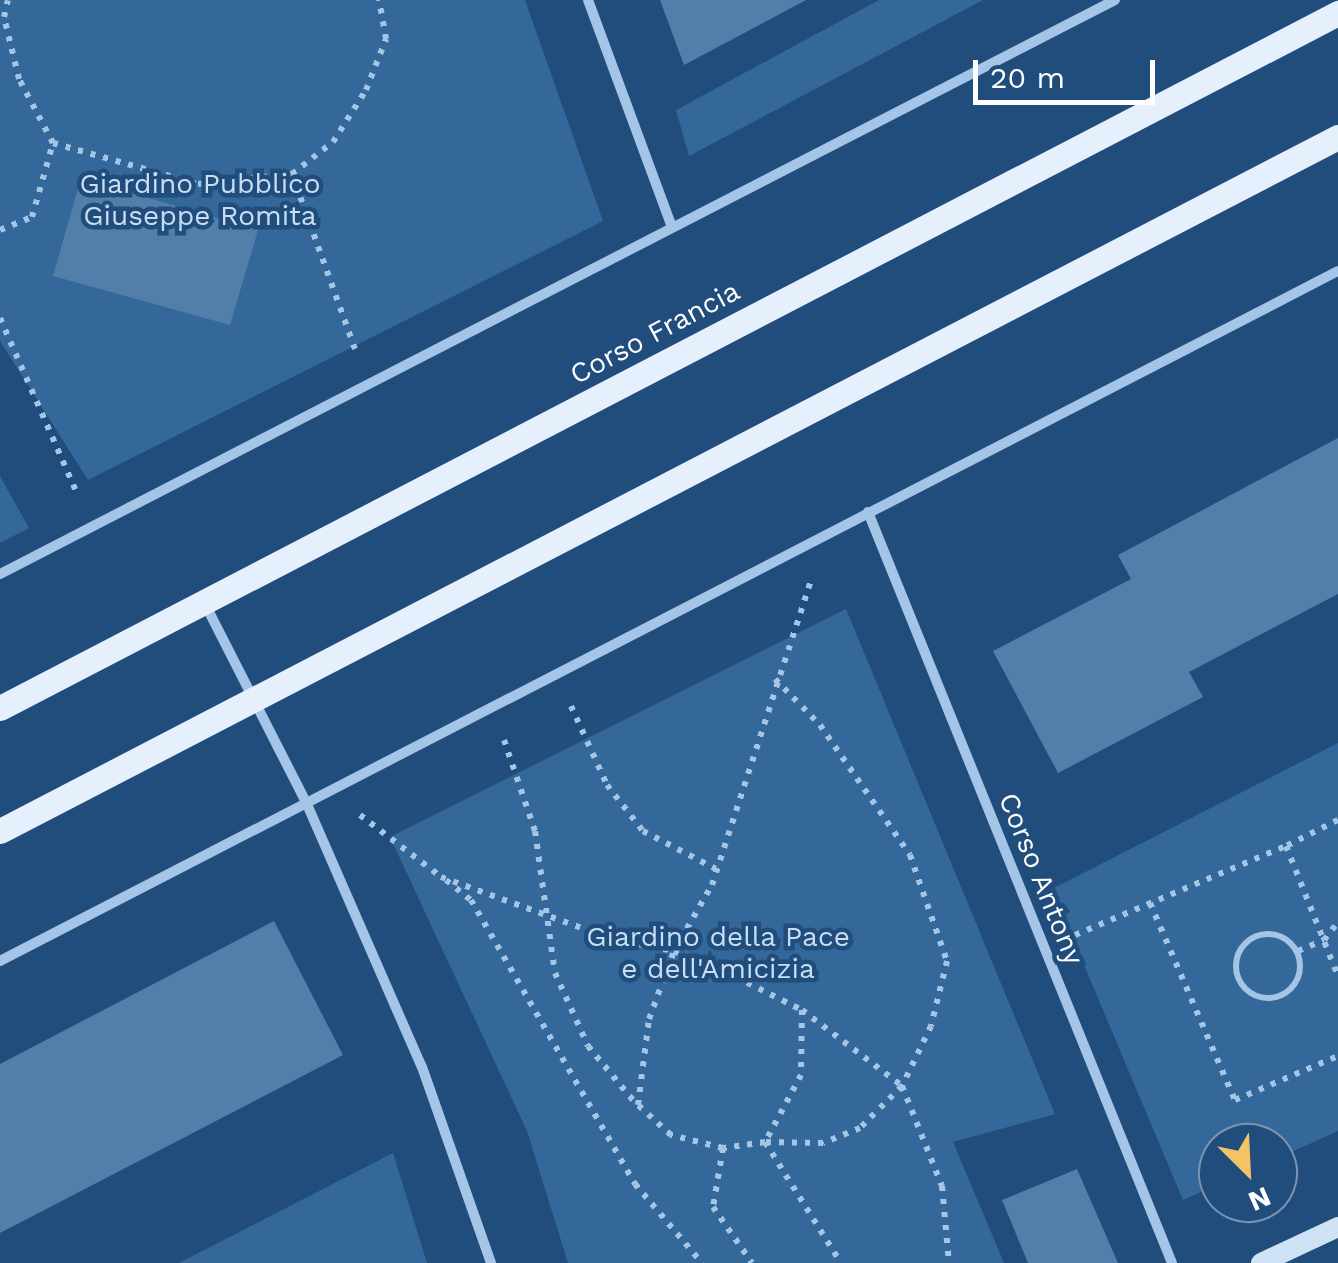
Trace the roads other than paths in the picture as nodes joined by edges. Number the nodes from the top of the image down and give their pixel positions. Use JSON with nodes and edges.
{"nodes":[{"id":1,"x":588,"y":0,"type":"edge"},
{"id":2,"x":1114,"y":0,"type":"edge"},
{"id":3,"x":1338,"y":12,"type":"edge"},
{"id":4,"x":1338,"y":137,"type":"edge"},
{"id":5,"x":671,"y":224,"type":"junction"},
{"id":6,"x":1338,"y":271,"type":"edge"},
{"id":7,"x":868,"y":512,"type":"junction"},
{"id":8,"x":0,"y":574,"type":"edge"},
{"id":9,"x":204,"y":602,"type":"junction"},
{"id":10,"x":254,"y":700,"type":"junction"},
{"id":11,"x":0,"y":708,"type":"edge"},
{"id":12,"x":306,"y":802,"type":"junction"},
{"id":13,"x":0,"y":831,"type":"edge"},
{"id":14,"x":0,"y":960,"type":"edge"},
{"id":15,"x":1338,"y":1227,"type":"edge"},
{"id":16,"x":491,"y":1263,"type":"edge"},
{"id":17,"x":1172,"y":1263,"type":"edge"},
{"id":18,"x":1262,"y":1263,"type":"edge"}],
"edges":[{"from":1,"to":5,"type":"street"},
{"from":2,"to":5,"type":"street"},
{"from":3,"to":9,"type":"main road","name":"Corso Francia"},
{"from":4,"to":10,"type":"main road"},
{"from":5,"to":8,"type":"street"},
{"from":6,"to":7,"type":"street"},
{"from":7,"to":12,"type":"street"},
{"from":7,"to":17,"type":"street","name":"Corso Antony"},
{"from":9,"to":10,"type":"street"},
{"from":9,"to":11,"type":"main road","name":"Corso Francia"},
{"from":10,"to":12,"type":"street"},
{"from":10,"to":13,"type":"main road"},
{"from":12,"to":14,"type":"street"},
{"from":12,"to":16,"type":"street"},
{"from":15,"to":18,"type":"street"}]}
